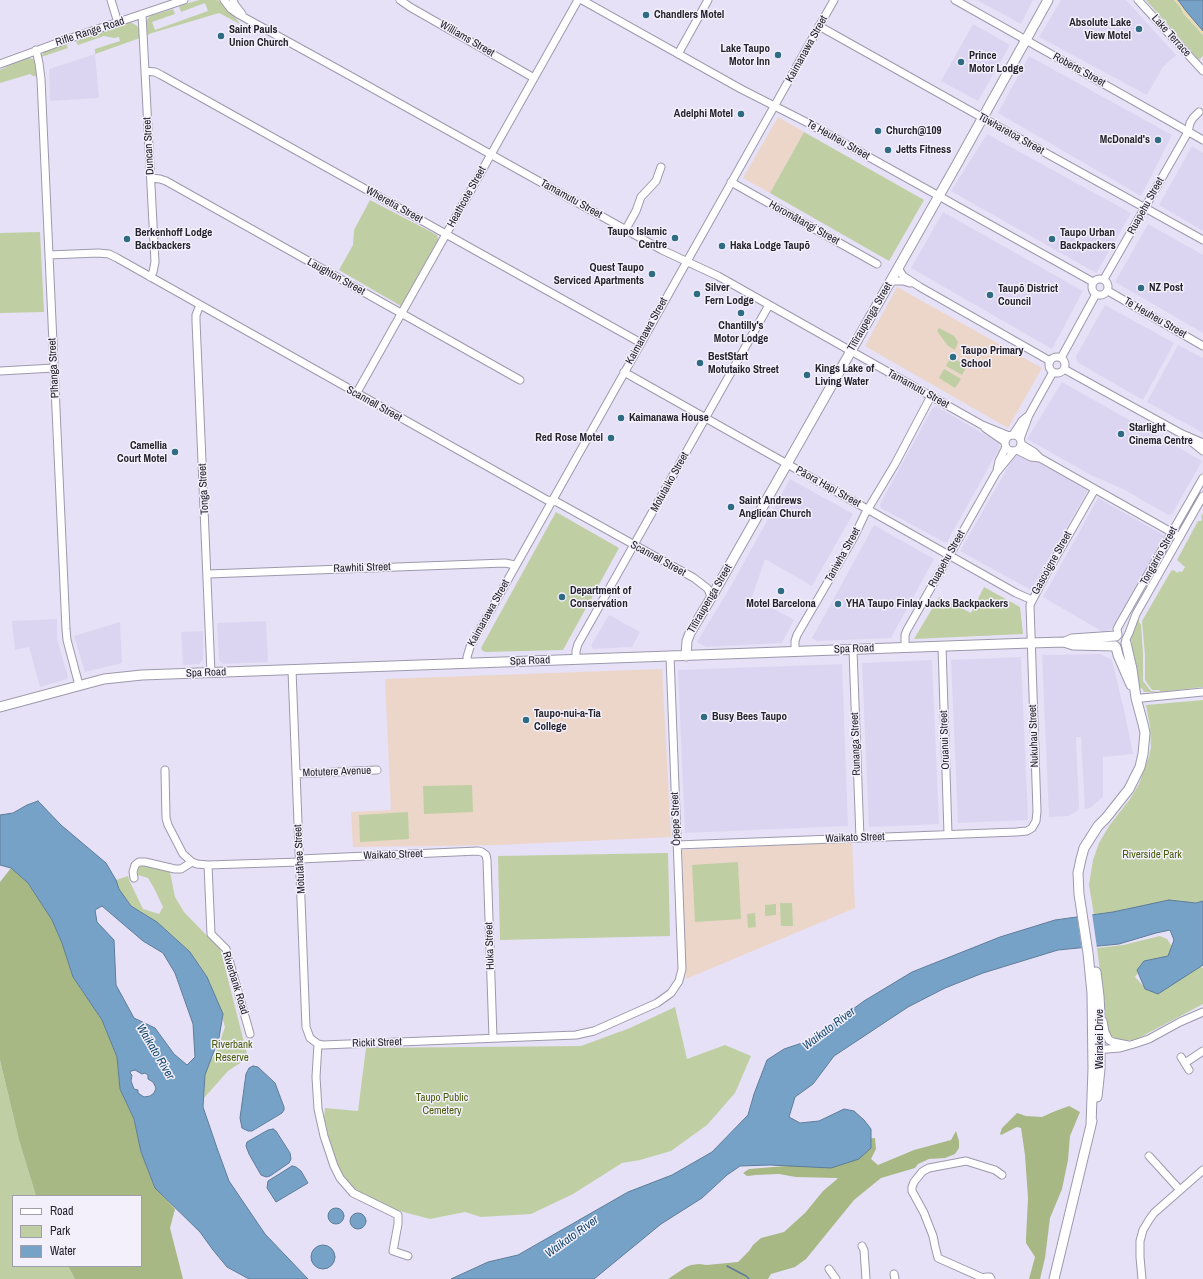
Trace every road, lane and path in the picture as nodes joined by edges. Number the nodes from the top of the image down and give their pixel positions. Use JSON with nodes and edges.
{"nodes":[{"id":1,"x":111,"y":0,"type":"edge"},
{"id":2,"x":192,"y":0,"type":"edge"},
{"id":3,"x":224,"y":0,"type":"edge"},
{"id":4,"x":233,"y":0,"type":"edge"},
{"id":5,"x":400,"y":0,"type":"edge"},
{"id":6,"x":578,"y":0,"type":"edge"},
{"id":7,"x":582,"y":0,"type":"edge"},
{"id":8,"x":708,"y":0,"type":"edge"},
{"id":9,"x":834,"y":0,"type":"edge"},
{"id":10,"x":955,"y":0,"type":"edge"},
{"id":11,"x":1048,"y":0,"type":"edge"},
{"id":12,"x":1138,"y":0,"type":"edge"},
{"id":13,"x":183,"y":1,"type":"edge"},
{"id":14,"x":142,"y":14,"type":"junction"},
{"id":15,"x":245,"y":17,"type":"junction"},
{"id":16,"x":118,"y":22,"type":"junction"},
{"id":17,"x":819,"y":26,"type":"junction"},
{"id":18,"x":1026,"y":40,"type":"junction"},
{"id":19,"x":36,"y":50,"type":"junction"},
{"id":20,"x":678,"y":54,"type":"junction"},
{"id":21,"x":0,"y":64,"type":"edge"},
{"id":22,"x":145,"y":71,"type":"junction"},
{"id":23,"x":1203,"y":71,"type":"edge"},
{"id":24,"x":534,"y":78,"type":"junction"},
{"id":25,"x":1203,"y":105,"type":"edge"},
{"id":26,"x":774,"y":106,"type":"junction"},
{"id":27,"x":983,"y":118,"type":"junction"},
{"id":28,"x":1188,"y":132,"type":"junction"},
{"id":29,"x":1203,"y":140,"type":"edge"},
{"id":30,"x":491,"y":154,"type":"junction"},
{"id":31,"x":661,"y":167,"type":"dead end"},
{"id":32,"x":150,"y":178,"type":"junction"},
{"id":33,"x":731,"y":182,"type":"junction"},
{"id":34,"x":939,"y":196,"type":"junction"},
{"id":35,"x":1145,"y":208,"type":"junction"},
{"id":36,"x":626,"y":230,"type":"junction"},
{"id":37,"x":446,"y":234,"type":"junction"},
{"id":38,"x":1203,"y":240,"type":"edge"},
{"id":39,"x":49,"y":255,"type":"junction"},
{"id":40,"x":686,"y":262,"type":"junction"},
{"id":41,"x":877,"y":264,"type":"dead end"},
{"id":42,"x":898,"y":268,"type":"junction"},
{"id":43,"x":150,"y":277,"type":"junction"},
{"id":44,"x":1104,"y":279,"type":"junction"},
{"id":45,"x":890,"y":281,"type":"junction"},
{"id":46,"x":1093,"y":282,"type":"junction"},
{"id":47,"x":920,"y":287,"type":"junction"},
{"id":48,"x":1108,"y":291,"type":"junction"},
{"id":49,"x":1096,"y":294,"type":"junction"},
{"id":50,"x":769,"y":305,"type":"junction"},
{"id":51,"x":200,"y":306,"type":"junction"},
{"id":52,"x":401,"y":314,"type":"junction"},
{"id":53,"x":641,"y":343,"type":"junction"},
{"id":54,"x":1203,"y":346,"type":"edge"},
{"id":55,"x":850,"y":351,"type":"junction"},
{"id":56,"x":1061,"y":358,"type":"junction"},
{"id":57,"x":1050,"y":361,"type":"junction"},
{"id":58,"x":54,"y":368,"type":"junction"},
{"id":59,"x":1064,"y":369,"type":"junction"},
{"id":60,"x":0,"y":371,"type":"edge"},
{"id":61,"x":624,"y":372,"type":"junction"},
{"id":62,"x":1052,"y":372,"type":"junction"},
{"id":63,"x":520,"y":380,"type":"dead end"},
{"id":64,"x":356,"y":394,"type":"junction"},
{"id":65,"x":931,"y":396,"type":"junction"},
{"id":66,"x":1028,"y":415,"type":"junction"},
{"id":67,"x":706,"y":418,"type":"junction"},
{"id":68,"x":982,"y":425,"type":"junction"},
{"id":69,"x":1182,"y":434,"type":"junction"},
{"id":70,"x":1011,"y":435,"type":"junction"},
{"id":71,"x":1203,"y":443,"type":"edge"},
{"id":72,"x":1006,"y":444,"type":"junction"},
{"id":73,"x":1018,"y":446,"type":"junction"},
{"id":74,"x":1203,"y":451,"type":"edge"},
{"id":75,"x":787,"y":464,"type":"junction"},
{"id":76,"x":996,"y":473,"type":"junction"},
{"id":77,"x":1203,"y":478,"type":"edge"},
{"id":78,"x":1095,"y":489,"type":"junction"},
{"id":79,"x":1203,"y":496,"type":"edge"},
{"id":80,"x":552,"y":501,"type":"junction"},
{"id":81,"x":868,"y":509,"type":"junction"},
{"id":82,"x":1172,"y":532,"type":"junction"},
{"id":83,"x":1180,"y":537,"type":"junction"},
{"id":84,"x":635,"y":545,"type":"junction"},
{"id":85,"x":950,"y":555,"type":"junction"},
{"id":86,"x":516,"y":565,"type":"junction"},
{"id":87,"x":208,"y":574,"type":"junction"},
{"id":88,"x":694,"y":578,"type":"junction"},
{"id":89,"x":718,"y":585,"type":"junction"},
{"id":90,"x":711,"y":598,"type":"junction"},
{"id":91,"x":1032,"y":600,"type":"junction"},
{"id":92,"x":1121,"y":638,"type":"junction"},
{"id":93,"x":1064,"y":642,"type":"junction"},
{"id":94,"x":1030,"y":643,"type":"junction"},
{"id":95,"x":942,"y":646,"type":"junction"},
{"id":96,"x":1115,"y":647,"type":"junction"},
{"id":97,"x":905,"y":648,"type":"junction"},
{"id":98,"x":853,"y":650,"type":"junction"},
{"id":99,"x":795,"y":651,"type":"junction"},
{"id":100,"x":670,"y":656,"type":"junction"},
{"id":101,"x":686,"y":656,"type":"junction"},
{"id":102,"x":576,"y":660,"type":"junction"},
{"id":103,"x":468,"y":663,"type":"junction"},
{"id":104,"x":292,"y":670,"type":"junction"},
{"id":105,"x":211,"y":673,"type":"junction"},
{"id":106,"x":79,"y":685,"type":"junction"},
{"id":107,"x":1203,"y":692,"type":"edge"},
{"id":108,"x":1136,"y":698,"type":"junction"},
{"id":109,"x":0,"y":707,"type":"edge"},
{"id":110,"x":164,"y":770,"type":"dead end"},
{"id":111,"x":377,"y":770,"type":"dead end"},
{"id":112,"x":296,"y":774,"type":"junction"},
{"id":113,"x":1032,"y":828,"type":"joint"},
{"id":114,"x":948,"y":834,"type":"junction"},
{"id":115,"x":860,"y":838,"type":"junction"},
{"id":116,"x":677,"y":845,"type":"junction"},
{"id":117,"x":486,"y":855,"type":"joint"},
{"id":118,"x":300,"y":860,"type":"junction"},
{"id":119,"x":192,"y":862,"type":"junction"},
{"id":120,"x":208,"y":865,"type":"junction"},
{"id":121,"x":134,"y":878,"type":"dead end"},
{"id":122,"x":1090,"y":953,"type":"junction"},
{"id":123,"x":679,"y":981,"type":"joint"},
{"id":124,"x":1099,"y":996,"type":"junction"},
{"id":125,"x":1203,"y":1012,"type":"edge"},
{"id":126,"x":250,"y":1034,"type":"dead end"},
{"id":127,"x":493,"y":1038,"type":"junction"},
{"id":128,"x":318,"y":1044,"type":"junction"},
{"id":129,"x":1129,"y":1045,"type":"junction"},
{"id":130,"x":1097,"y":1050,"type":"junction"},
{"id":131,"x":1203,"y":1052,"type":"edge"},
{"id":132,"x":1185,"y":1063,"type":"dead end"},
{"id":133,"x":1149,"y":1156,"type":"dead end"},
{"id":134,"x":1203,"y":1170,"type":"edge"},
{"id":135,"x":1002,"y":1175,"type":"dead end"},
{"id":136,"x":1180,"y":1190,"type":"junction"},
{"id":137,"x":862,"y":1246,"type":"dead end"},
{"id":138,"x":408,"y":1256,"type":"dead end"},
{"id":139,"x":829,"y":1269,"type":"dead end"},
{"id":140,"x":983,"y":1278,"type":"edge"},
{"id":141,"x":836,"y":1279,"type":"edge"},
{"id":142,"x":866,"y":1279,"type":"edge"},
{"id":143,"x":991,"y":1279,"type":"edge"},
{"id":144,"x":1054,"y":1279,"type":"edge"},
{"id":145,"x":1142,"y":1279,"type":"edge"}],
"edges":[{"from":1,"to":16,"type":"street"},
{"from":2,"to":13,"type":"street","name":"Rifle Range Road"},
{"from":3,"to":15,"type":"street","name":"Tamamutu Street"},
{"from":4,"to":15,"type":"street","name":"Tamamutu Street"},
{"from":5,"to":24,"type":"street","name":"Williams Street"},
{"from":6,"to":24,"type":"street","name":"Heathcote Street"},
{"from":7,"to":20,"type":"street","name":"Te Heuheu Street"},
{"from":8,"to":20,"type":"street"},
{"from":9,"to":17,"type":"street","name":"Kaimanawa Street"},
{"from":10,"to":18,"type":"street","name":"Roberts Street"},
{"from":11,"to":18,"type":"main road","name":"Tītīraupenga Street"},
{"from":12,"to":23,"type":"street","name":"Lake Terrace"},
{"from":13,"to":14,"type":"street","name":"Rifle Range Road"},
{"from":14,"to":16,"type":"street","name":"Rifle Range Road"},
{"from":14,"to":22,"type":"street","name":"Duncan Street"},
{"from":15,"to":30,"type":"street","name":"Tamamutu Street"},
{"from":16,"to":19,"type":"street","name":"Rifle Range Road"},
{"from":17,"to":26,"type":"street","name":"Kaimanawa Street"},
{"from":17,"to":27,"type":"street","name":"Tūwharetoa Street"},
{"from":18,"to":27,"type":"main road","name":"Tītīraupenga Street"},
{"from":18,"to":28,"type":"street","name":"Roberts Street"},
{"from":19,"to":21,"type":"street","name":"Rifle Range Road"},
{"from":19,"to":39,"type":"street","name":"Pīhanga Street"},
{"from":20,"to":26,"type":"street","name":"Te Heuheu Street"},
{"from":22,"to":32,"type":"street","name":"Duncan Street"},
{"from":22,"to":37,"type":"street","name":"Wheretia Street"},
{"from":24,"to":30,"type":"street","name":"Heathcote Street"},
{"from":25,"to":28,"type":"street","name":"Ruapehu Street"},
{"from":26,"to":33,"type":"street","name":"Kaimanawa Street"},
{"from":26,"to":34,"type":"street","name":"Te Heuheu Street"},
{"from":27,"to":34,"type":"main road","name":"Tītīraupenga Street"},
{"from":27,"to":35,"type":"street","name":"Tūwharetoa Street"},
{"from":28,"to":29,"type":"street","name":"Roberts Street"},
{"from":28,"to":35,"type":"street","name":"Ruapehu Street"},
{"from":30,"to":36,"type":"street","name":"Tamamutu Street"},
{"from":30,"to":37,"type":"street","name":"Heathcote Street"},
{"from":31,"to":36,"type":"street"},
{"from":32,"to":43,"type":"street","name":"Duncan Street"},
{"from":32,"to":52,"type":"street","name":"Laughton Street"},
{"from":33,"to":40,"type":"street","name":"Kaimanawa Street"},
{"from":33,"to":41,"type":"street","name":"Horomātangi Street"},
{"from":34,"to":42,"type":"main road","name":"Tītīraupenga Street"},
{"from":34,"to":46,"type":"street","name":"Te Heuheu Street"},
{"from":35,"to":38,"type":"street","name":"Tūwharetoa Street"},
{"from":35,"to":44,"type":"street","name":"Ruapehu Street"},
{"from":36,"to":40,"type":"street","name":"Tamamutu Street"},
{"from":37,"to":52,"type":"street","name":"Heathcote Street"},
{"from":37,"to":53,"type":"street","name":"Wheretia Street"},
{"from":39,"to":43,"type":"street","name":"Scannell Street"},
{"from":39,"to":58,"type":"street","name":"Pīhanga Street"},
{"from":40,"to":50,"type":"street","name":"Tamamutu Street"},
{"from":40,"to":53,"type":"street","name":"Kaimanawa Street"},
{"from":42,"to":45,"type":"main road","name":"Tītīraupenga Street"},
{"from":42,"to":47,"type":"street"},
{"from":43,"to":51,"type":"street","name":"Scannell Street"},
{"from":44,"to":46,"type":"street"},
{"from":44,"to":48,"type":"street"},
{"from":45,"to":47,"type":"street"},
{"from":45,"to":55,"type":"main road","name":"Tītīraupenga Street"},
{"from":46,"to":49,"type":"street"},
{"from":47,"to":57,"type":"street"},
{"from":48,"to":49,"type":"street"},
{"from":48,"to":54,"type":"street","name":"Te Heuheu Street"},
{"from":49,"to":56,"type":"street"},
{"from":50,"to":55,"type":"street","name":"Tamamutu Street"},
{"from":50,"to":67,"type":"street","name":"Motutaiko Street"},
{"from":51,"to":64,"type":"street","name":"Scannell Street"},
{"from":51,"to":87,"type":"street","name":"Tonga Street"},
{"from":52,"to":63,"type":"street","name":"Laughton Street"},
{"from":52,"to":64,"type":"street","name":"Heathcote Street"},
{"from":53,"to":61,"type":"street","name":"Kaimanawa Street"},
{"from":55,"to":65,"type":"street","name":"Tamamutu Street"},
{"from":55,"to":75,"type":"main road","name":"Tītīraupenga Street"},
{"from":56,"to":57,"type":"street"},
{"from":56,"to":59,"type":"street"},
{"from":57,"to":62,"type":"street"},
{"from":58,"to":60,"type":"street"},
{"from":58,"to":106,"type":"street","name":"Pīhanga Street"},
{"from":59,"to":62,"type":"street"},
{"from":59,"to":69,"type":"street"},
{"from":61,"to":67,"type":"street","name":"Pāora Hapi Street"},
{"from":61,"to":80,"type":"street","name":"Kaimanawa Street"},
{"from":62,"to":66,"type":"street","name":"Ruapehu Street"},
{"from":64,"to":80,"type":"street","name":"Scannell Street"},
{"from":65,"to":68,"type":"street","name":"Tamamutu Street"},
{"from":65,"to":81,"type":"street","name":"Taniwha Street"},
{"from":66,"to":70,"type":"street","name":"Ruapehu Street"},
{"from":66,"to":73,"type":"street","name":"Ruapehu Street"},
{"from":67,"to":75,"type":"street","name":"Pāora Hapi Street"},
{"from":67,"to":84,"type":"street","name":"Motutaiko Street"},
{"from":68,"to":70,"type":"street","name":"Tamamutu Street"},
{"from":68,"to":72,"type":"street","name":"Tamamutu Street"},
{"from":69,"to":71,"type":"street"},
{"from":69,"to":74,"type":"street"},
{"from":70,"to":72,"type":"street","name":"Ruapehu Street"},
{"from":70,"to":73,"type":"street","name":"Tamamutu Street"},
{"from":72,"to":73,"type":"street","name":"Tamamutu Street"},
{"from":72,"to":76,"type":"street","name":"Ruapehu Street"},
{"from":73,"to":76,"type":"street","name":"Ruapehu Street"},
{"from":73,"to":78,"type":"street"},
{"from":75,"to":81,"type":"street","name":"Pāora Hapi Street"},
{"from":75,"to":89,"type":"main road","name":"Tītīraupenga Street"},
{"from":76,"to":85,"type":"street","name":"Ruapehu Street"},
{"from":77,"to":82,"type":"street","name":"Tongariro Street"},
{"from":78,"to":82,"type":"street"},
{"from":78,"to":91,"type":"street","name":"Gascoigne Street"},
{"from":79,"to":83,"type":"street","name":"Tongariro Street"},
{"from":80,"to":84,"type":"street","name":"Scannell Street"},
{"from":80,"to":86,"type":"street","name":"Kaimanawa Street"},
{"from":81,"to":85,"type":"street","name":"Pāora Hapi Street"},
{"from":81,"to":99,"type":"street","name":"Taniwha Street"},
{"from":82,"to":83,"type":"street"},
{"from":82,"to":92,"type":"street","name":"Tongariro Street"},
{"from":83,"to":92,"type":"street","name":"Tongariro Street"},
{"from":84,"to":88,"type":"street","name":"Scannell Street"},
{"from":84,"to":102,"type":"street","name":"Motutaiko Street"},
{"from":85,"to":91,"type":"street","name":"Pāora Hapi Street"},
{"from":85,"to":97,"type":"street","name":"Ruapehu Street"},
{"from":86,"to":87,"type":"street","name":"Rawhiti Street"},
{"from":86,"to":103,"type":"street","name":"Kaimanawa Street"},
{"from":87,"to":105,"type":"street","name":"Tonga Street"},
{"from":88,"to":89,"type":"street","name":"Scannell Street"},
{"from":88,"to":90,"type":"street","name":"Scannell Street"},
{"from":89,"to":90,"type":"main road","name":"Tītīraupenga Street"},
{"from":90,"to":101,"type":"main road","name":"Tītīraupenga Street"},
{"from":91,"to":94,"type":"street","name":"Gascoigne Street"},
{"from":92,"to":93,"type":"main road","name":"Spa Road"},
{"from":92,"to":96,"type":"main road"},
{"from":92,"to":108,"type":"main road"},
{"from":93,"to":94,"type":"main road","name":"Spa Road"},
{"from":93,"to":96,"type":"main road","name":"Spa Road"},
{"from":94,"to":95,"type":"main road","name":"Spa Road"},
{"from":94,"to":113,"type":"street","name":"Nukuhau Street"},
{"from":95,"to":97,"type":"main road","name":"Spa Road"},
{"from":95,"to":114,"type":"street","name":"Oruanui Street"},
{"from":96,"to":108,"type":"main road"},
{"from":97,"to":98,"type":"main road","name":"Spa Road"},
{"from":98,"to":99,"type":"main road","name":"Spa Road"},
{"from":98,"to":115,"type":"street","name":"Runanga Street"},
{"from":99,"to":101,"type":"main road","name":"Spa Road"},
{"from":100,"to":101,"type":"main road","name":"Spa Road"},
{"from":100,"to":102,"type":"main road","name":"Spa Road"},
{"from":100,"to":116,"type":"street","name":"Ōpepe Street"},
{"from":102,"to":103,"type":"main road","name":"Spa Road"},
{"from":103,"to":104,"type":"main road","name":"Spa Road"},
{"from":104,"to":105,"type":"main road","name":"Spa Road"},
{"from":104,"to":112,"type":"street","name":"Motutāhae Street"},
{"from":105,"to":106,"type":"main road","name":"Spa Road"},
{"from":106,"to":109,"type":"main road","name":"Spa Road"},
{"from":107,"to":108,"type":"street"},
{"from":108,"to":122,"type":"main road"},
{"from":110,"to":119,"type":"street"},
{"from":111,"to":112,"type":"street","name":"Motutere Avenue"},
{"from":112,"to":118,"type":"street","name":"Motutāhae Street"},
{"from":113,"to":114,"type":"street","name":"Waikato Street"},
{"from":114,"to":115,"type":"street","name":"Waikato Street"},
{"from":115,"to":116,"type":"street","name":"Waikato Street"},
{"from":116,"to":123,"type":"street","name":"Ōpepe Street"},
{"from":117,"to":118,"type":"street","name":"Waikato Street"},
{"from":117,"to":127,"type":"street","name":"Huka Street"},
{"from":118,"to":120,"type":"street","name":"Waikato Street"},
{"from":118,"to":128,"type":"street","name":"Motutāhae Street"},
{"from":119,"to":120,"type":"street","name":"Waikato Street"},
{"from":119,"to":121,"type":"street"},
{"from":120,"to":126,"type":"street","name":"Riverbank Road"},
{"from":122,"to":124,"type":"main road","name":"Wairakei Drive"},
{"from":122,"to":130,"type":"main road","name":"Wairakei Drive"},
{"from":123,"to":127,"type":"street","name":"Rickit Street"},
{"from":124,"to":129,"type":"street"},
{"from":124,"to":130,"type":"main road","name":"Wairakei Drive"},
{"from":125,"to":129,"type":"street"},
{"from":127,"to":128,"type":"street","name":"Rickit Street"},
{"from":128,"to":138,"type":"street"},
{"from":129,"to":130,"type":"street"},
{"from":130,"to":144,"type":"main road","name":"Wairakei Drive"},
{"from":131,"to":132,"type":"street"},
{"from":133,"to":136,"type":"street"},
{"from":134,"to":136,"type":"street"},
{"from":135,"to":140,"type":"street"},
{"from":136,"to":145,"type":"street"},
{"from":137,"to":142,"type":"street"},
{"from":139,"to":141,"type":"street"},
{"from":140,"to":143,"type":"street"}]}
